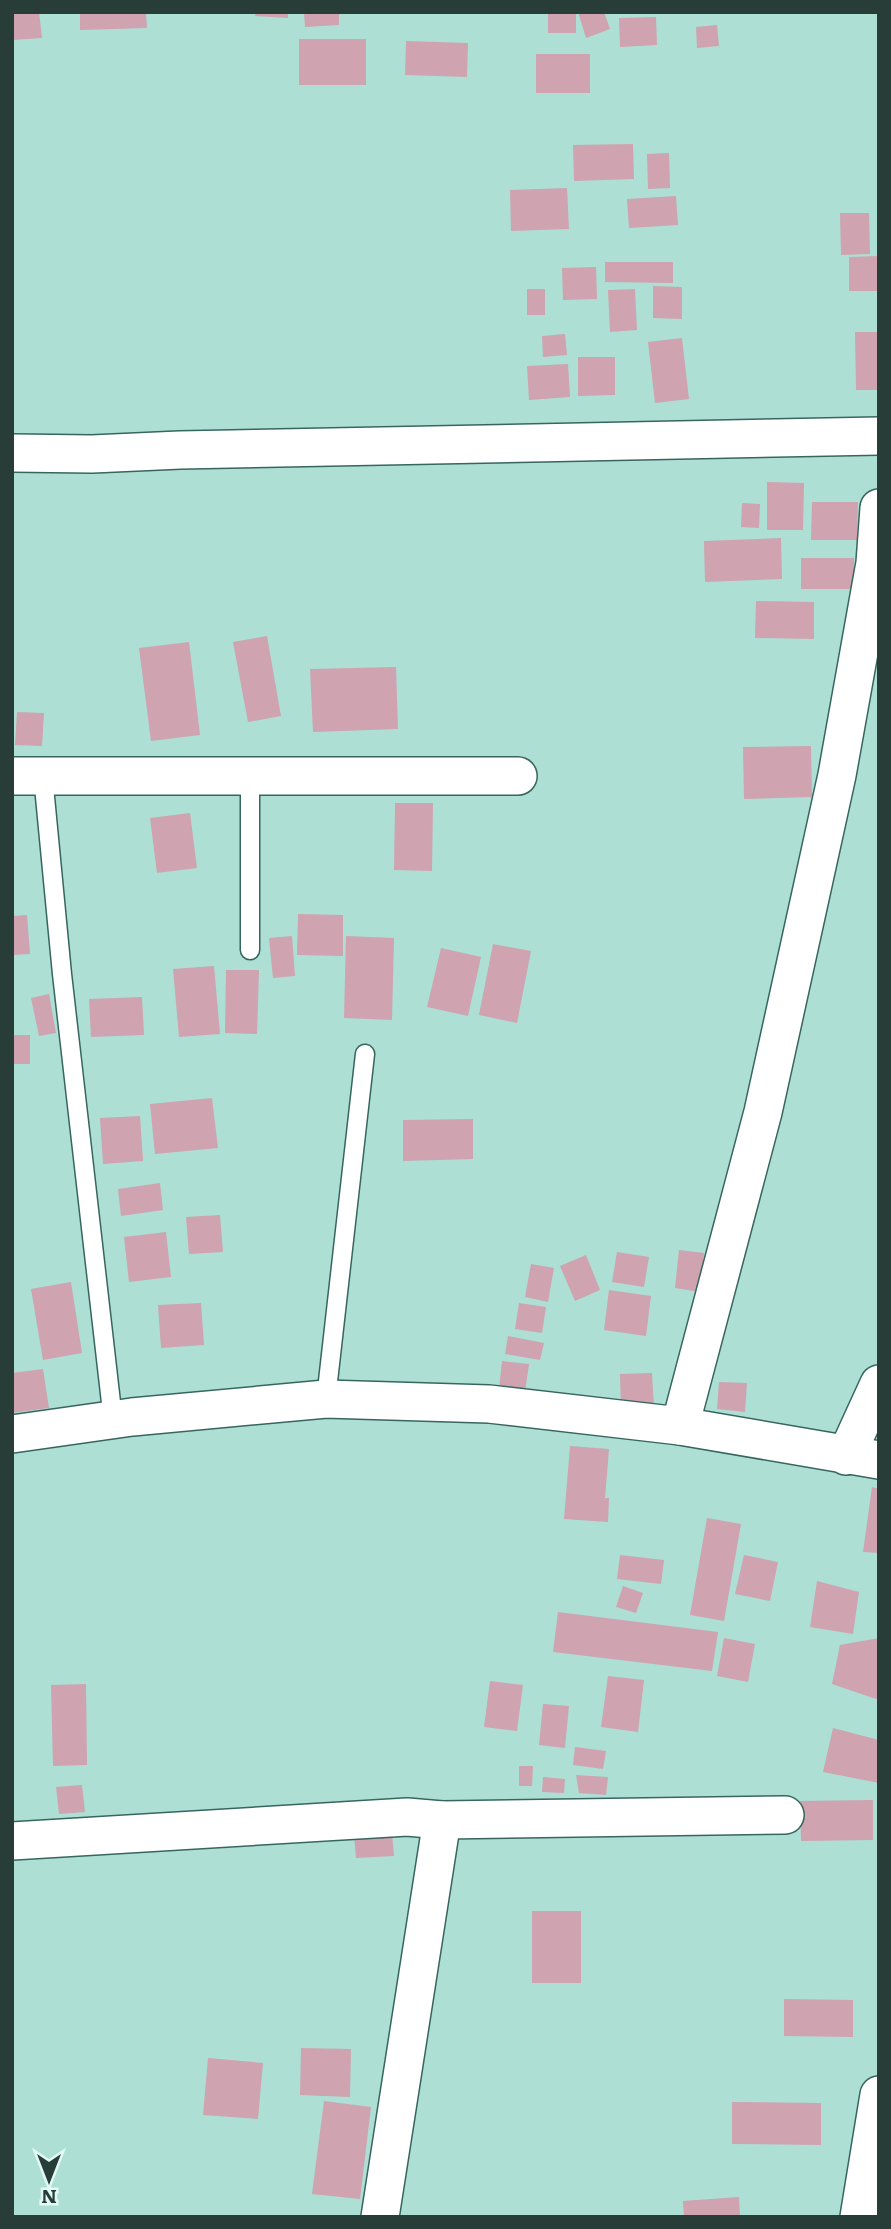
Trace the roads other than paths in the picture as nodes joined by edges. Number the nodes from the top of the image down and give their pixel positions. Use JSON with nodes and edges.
{"nodes":[{"id":1,"x":879,"y":436,"type":"edge"},
{"id":2,"x":12,"y":453,"type":"edge"},
{"id":3,"x":879,"y":508,"type":"edge"},
{"id":4,"x":28,"y":776,"type":"edge"},
{"id":5,"x":250,"y":776,"type":"junction"},
{"id":6,"x":518,"y":776,"type":"dead end"},
{"id":7,"x":250,"y":950,"type":"dead end"},
{"id":8,"x":365,"y":1054,"type":"dead end"},
{"id":9,"x":879,"y":1384,"type":"edge"},
{"id":10,"x":326,"y":1399,"type":"junction"},
{"id":11,"x":113,"y":1420,"type":"junction"},
{"id":12,"x":680,"y":1426,"type":"junction"},
{"id":13,"x":12,"y":1434,"type":"edge"},
{"id":14,"x":863,"y":1458,"type":"edge"},
{"id":15,"x":785,"y":1815,"type":"dead end"},
{"id":16,"x":442,"y":1820,"type":"junction"},
{"id":17,"x":12,"y":1841,"type":"edge"},
{"id":18,"x":879,"y":2095,"type":"edge"},
{"id":19,"x":380,"y":2217,"type":"edge"},
{"id":20,"x":859,"y":2217,"type":"edge"}],
"edges":[{"from":1,"to":2,"type":"street"},
{"from":3,"to":12,"type":"street"},
{"from":4,"to":5,"type":"street"},
{"from":4,"to":11,"type":"lane"},
{"from":5,"to":6,"type":"street"},
{"from":5,"to":7,"type":"lane"},
{"from":8,"to":10,"type":"lane"},
{"from":9,"to":14,"type":"street"},
{"from":10,"to":11,"type":"street"},
{"from":10,"to":12,"type":"street"},
{"from":11,"to":13,"type":"street"},
{"from":12,"to":14,"type":"street"},
{"from":15,"to":16,"type":"street"},
{"from":16,"to":17,"type":"street"},
{"from":16,"to":19,"type":"street"},
{"from":18,"to":20,"type":"street"}]}
